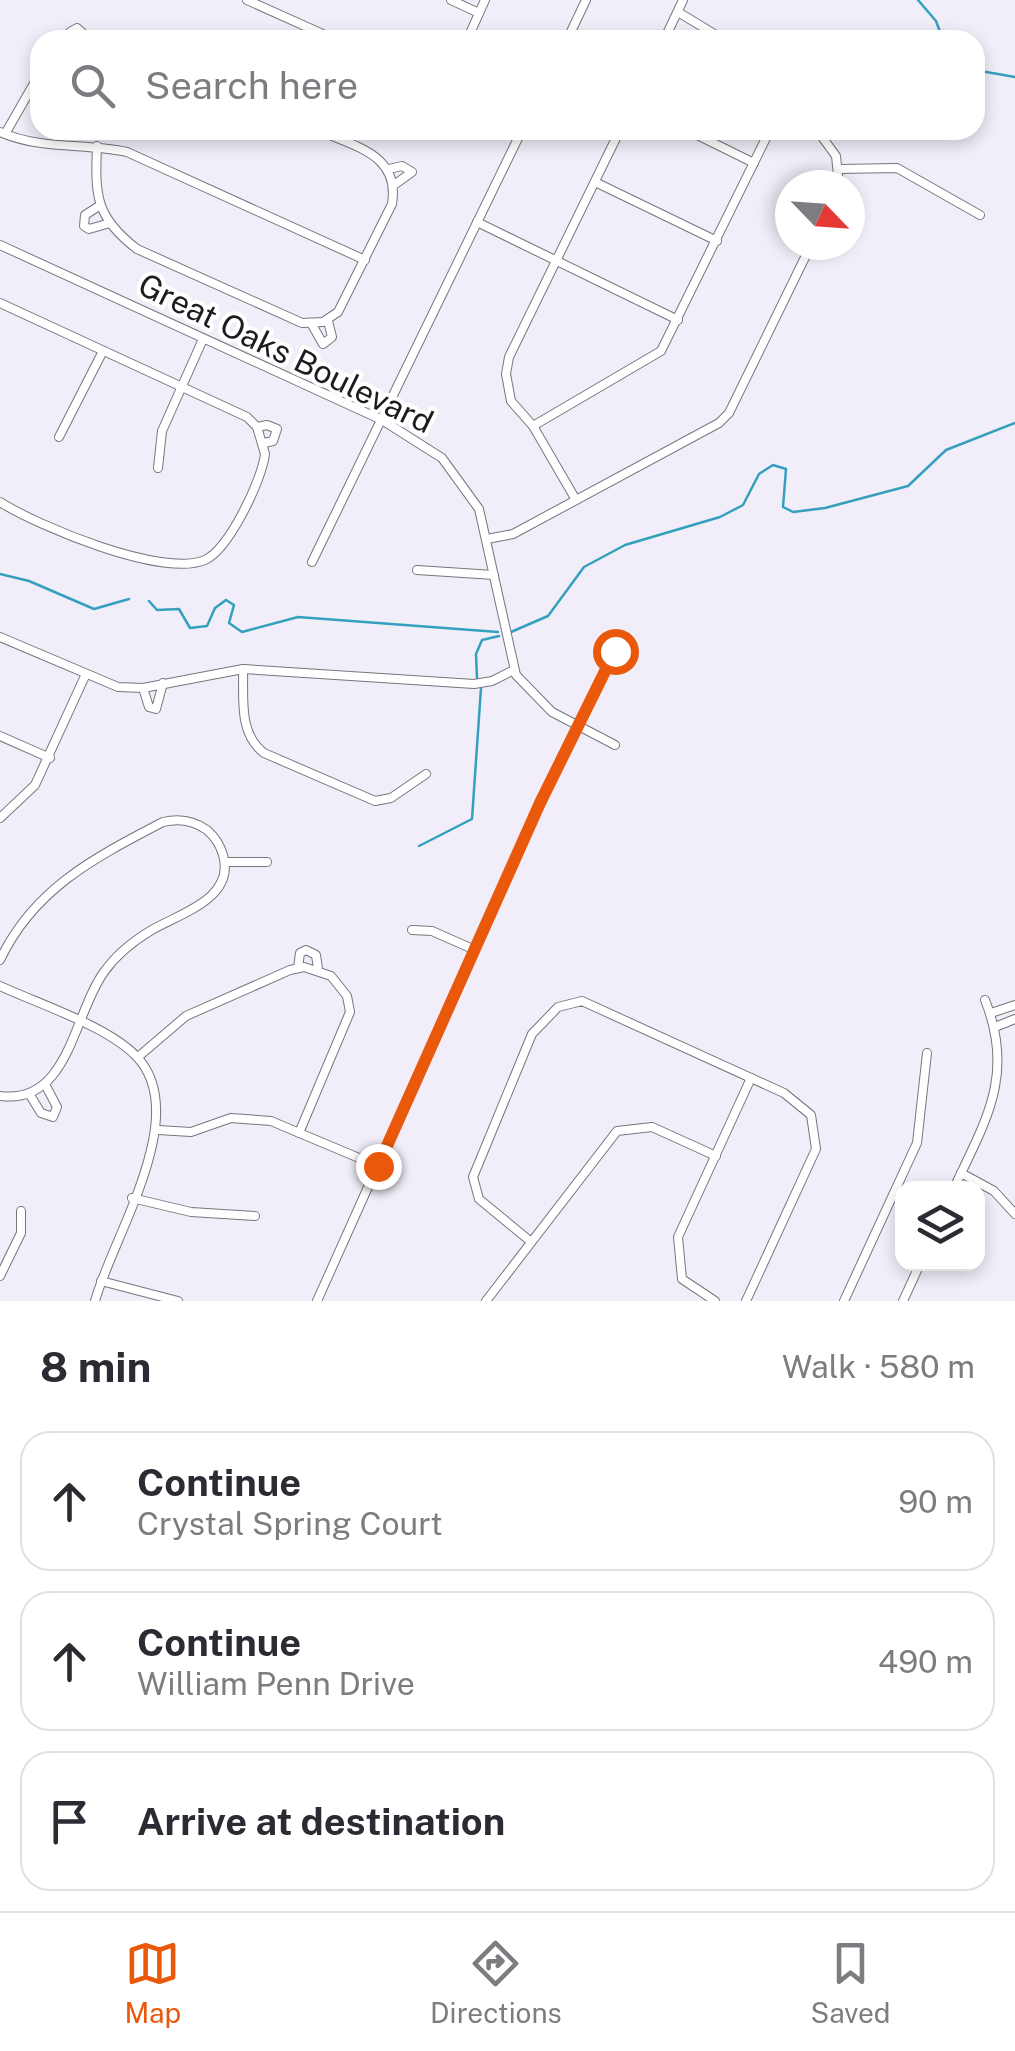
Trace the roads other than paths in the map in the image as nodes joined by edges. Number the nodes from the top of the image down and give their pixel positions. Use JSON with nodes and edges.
{"nodes":[{"id":1,"x":248,"y":0,"type":"edge"},
{"id":2,"x":451,"y":0,"type":"edge"},
{"id":3,"x":485,"y":0,"type":"edge"},
{"id":4,"x":586,"y":0,"type":"edge"},
{"id":5,"x":684,"y":0,"type":"edge"},
{"id":6,"x":678,"y":12,"type":"junction"},
{"id":7,"x":479,"y":13,"type":"junction"},
{"id":8,"x":314,"y":30,"type":"edge"},
{"id":9,"x":471,"y":30,"type":"edge"},
{"id":10,"x":571,"y":30,"type":"edge"},
{"id":11,"x":669,"y":30,"type":"edge"},
{"id":12,"x":708,"y":30,"type":"edge"},
{"id":13,"x":30,"y":89,"type":"edge"},
{"id":14,"x":2,"y":133,"type":"edge"},
{"id":15,"x":340,"y":140,"type":"edge"},
{"id":16,"x":517,"y":140,"type":"edge"},
{"id":17,"x":615,"y":140,"type":"edge"},
{"id":18,"x":707,"y":140,"type":"edge"},
{"id":19,"x":765,"y":140,"type":"edge"},
{"id":20,"x":823,"y":140,"type":"edge"},
{"id":21,"x":97,"y":146,"type":"junction"},
{"id":22,"x":754,"y":163,"type":"junction"},
{"id":23,"x":389,"y":168,"type":"junction"},
{"id":24,"x":840,"y":169,"type":"joint"},
{"id":25,"x":595,"y":182,"type":"junction"},
{"id":26,"x":394,"y":185,"type":"junction"},
{"id":27,"x":100,"y":206,"type":"junction"},
{"id":28,"x":980,"y":216,"type":"dead end"},
{"id":29,"x":477,"y":222,"type":"junction"},
{"id":30,"x":110,"y":223,"type":"junction"},
{"id":31,"x":716,"y":240,"type":"junction"},
{"id":32,"x":0,"y":245,"type":"edge"},
{"id":33,"x":364,"y":260,"type":"junction"},
{"id":34,"x":804,"y":260,"type":"edge"},
{"id":35,"x":556,"y":261,"type":"junction"},
{"id":36,"x":0,"y":303,"type":"edge"},
{"id":37,"x":328,"y":320,"type":"junction"},
{"id":38,"x":678,"y":320,"type":"junction"},
{"id":39,"x":311,"y":323,"type":"junction"},
{"id":40,"x":203,"y":339,"type":"junction"},
{"id":41,"x":104,"y":352,"type":"junction"},
{"id":42,"x":182,"y":386,"type":"junction"},
{"id":43,"x":382,"y":420,"type":"junction"},
{"id":44,"x":533,"y":426,"type":"junction"},
{"id":45,"x":257,"y":427,"type":"junction"},
{"id":46,"x":59,"y":437,"type":"dead end"},
{"id":47,"x":264,"y":444,"type":"junction"},
{"id":48,"x":158,"y":468,"type":"dead end"},
{"id":49,"x":576,"y":500,"type":"junction"},
{"id":50,"x":0,"y":502,"type":"edge"},
{"id":51,"x":487,"y":538,"type":"junction"},
{"id":52,"x":312,"y":562,"type":"dead end"},
{"id":53,"x":416,"y":570,"type":"dead end"},
{"id":54,"x":494,"y":575,"type":"junction"},
{"id":55,"x":0,"y":636,"type":"edge"},
{"id":56,"x":615,"y":651,"type":"dead end"},
{"id":57,"x":243,"y":669,"type":"junction"},
{"id":58,"x":514,"y":670,"type":"junction"},
{"id":59,"x":86,"y":676,"type":"junction"},
{"id":60,"x":163,"y":683,"type":"junction"},
{"id":61,"x":142,"y":688,"type":"junction"},
{"id":62,"x":578,"y":727,"type":"junction"},
{"id":63,"x":0,"y":736,"type":"edge"},
{"id":64,"x":615,"y":745,"type":"dead end"},
{"id":65,"x":50,"y":758,"type":"junction"},
{"id":66,"x":426,"y":774,"type":"dead end"},
{"id":67,"x":0,"y":818,"type":"edge"},
{"id":68,"x":225,"y":862,"type":"junction"},
{"id":69,"x":267,"y":862,"type":"dead end"},
{"id":70,"x":412,"y":930,"type":"dead end"},
{"id":71,"x":475,"y":950,"type":"junction"},
{"id":72,"x":0,"y":960,"type":"edge"},
{"id":73,"x":298,"y":968,"type":"junction"},
{"id":74,"x":318,"y":969,"type":"junction"},
{"id":75,"x":0,"y":986,"type":"edge"},
{"id":76,"x":985,"y":1000,"type":"dead end"},
{"id":77,"x":1015,"y":1004,"type":"edge"},
{"id":78,"x":991,"y":1013,"type":"junction"},
{"id":79,"x":1015,"y":1020,"type":"edge"},
{"id":80,"x":78,"y":1022,"type":"junction"},
{"id":81,"x":995,"y":1027,"type":"junction"},
{"id":82,"x":927,"y":1053,"type":"dead end"},
{"id":83,"x":138,"y":1057,"type":"junction"},
{"id":84,"x":750,"y":1078,"type":"junction"},
{"id":85,"x":46,"y":1086,"type":"junction"},
{"id":86,"x":0,"y":1096,"type":"edge"},
{"id":87,"x":30,"y":1096,"type":"junction"},
{"id":88,"x":158,"y":1130,"type":"junction"},
{"id":89,"x":299,"y":1133,"type":"junction"},
{"id":90,"x":716,"y":1156,"type":"junction"},
{"id":91,"x":378,"y":1166,"type":"junction"},
{"id":92,"x":961,"y":1173,"type":"junction"},
{"id":93,"x":957,"y":1181,"type":"edge"},
{"id":94,"x":132,"y":1198,"type":"junction"},
{"id":95,"x":21,"y":1211,"type":"dead end"},
{"id":96,"x":1015,"y":1214,"type":"edge"},
{"id":97,"x":255,"y":1216,"type":"dead end"},
{"id":98,"x":530,"y":1241,"type":"junction"},
{"id":99,"x":917,"y":1271,"type":"edge"},
{"id":100,"x":0,"y":1276,"type":"edge"},
{"id":101,"x":100,"y":1281,"type":"junction"},
{"id":102,"x":843,"y":1300,"type":"edge"},
{"id":103,"x":95,"y":1301,"type":"edge"},
{"id":104,"x":178,"y":1301,"type":"edge"},
{"id":105,"x":317,"y":1301,"type":"edge"},
{"id":106,"x":486,"y":1301,"type":"edge"},
{"id":107,"x":714,"y":1301,"type":"edge"},
{"id":108,"x":746,"y":1301,"type":"edge"},
{"id":109,"x":903,"y":1301,"type":"edge"}],
"edges":[{"from":1,"to":8,"type":"street"},
{"from":2,"to":7,"type":"street"},
{"from":3,"to":7,"type":"street"},
{"from":4,"to":10,"type":"street"},
{"from":5,"to":6,"type":"street"},
{"from":6,"to":11,"type":"street"},
{"from":6,"to":12,"type":"street"},
{"from":7,"to":9,"type":"street"},
{"from":13,"to":14,"type":"street"},
{"from":14,"to":21,"type":"street"},
{"from":15,"to":23,"type":"street"},
{"from":16,"to":29,"type":"street"},
{"from":17,"to":25,"type":"street"},
{"from":18,"to":22,"type":"street"},
{"from":19,"to":22,"type":"street"},
{"from":20,"to":24,"type":"street"},
{"from":21,"to":27,"type":"street"},
{"from":21,"to":33,"type":"street"},
{"from":22,"to":31,"type":"street"},
{"from":23,"to":26,"type":"street"},
{"from":23,"to":26,"type":"street"},
{"from":24,"to":28,"type":"street"},
{"from":25,"to":31,"type":"street"},
{"from":25,"to":35,"type":"street"},
{"from":26,"to":33,"type":"street"},
{"from":27,"to":30,"type":"street"},
{"from":27,"to":30,"type":"street"},
{"from":29,"to":35,"type":"street"},
{"from":29,"to":43,"type":"street"},
{"from":30,"to":39,"type":"street"},
{"from":31,"to":38,"type":"street"},
{"from":32,"to":40,"type":"street","name":"Great Oaks Boulevard"},
{"from":33,"to":37,"type":"street"},
{"from":34,"to":49,"type":"street"},
{"from":35,"to":38,"type":"street"},
{"from":35,"to":44,"type":"street"},
{"from":36,"to":41,"type":"street"},
{"from":37,"to":39,"type":"street"},
{"from":37,"to":39,"type":"street"},
{"from":38,"to":44,"type":"street"},
{"from":40,"to":42,"type":"street"},
{"from":40,"to":43,"type":"street","name":"Great Oaks Boulevard"},
{"from":41,"to":42,"type":"street"},
{"from":41,"to":46,"type":"street"},
{"from":42,"to":45,"type":"street"},
{"from":42,"to":48,"type":"street"},
{"from":43,"to":51,"type":"street","name":"Great Oaks Boulevard"},
{"from":43,"to":52,"type":"street"},
{"from":44,"to":49,"type":"street"},
{"from":45,"to":47,"type":"street"},
{"from":45,"to":47,"type":"street"},
{"from":47,"to":50,"type":"street"},
{"from":49,"to":51,"type":"street"},
{"from":51,"to":54,"type":"street","name":"Great Oaks Boulevard"},
{"from":53,"to":54,"type":"street"},
{"from":54,"to":58,"type":"street","name":"Great Oaks Boulevard"},
{"from":55,"to":59,"type":"street"},
{"from":56,"to":62,"type":"street"},
{"from":57,"to":58,"type":"street"},
{"from":57,"to":60,"type":"street"},
{"from":57,"to":66,"type":"street"},
{"from":58,"to":62,"type":"street","name":"Great Oaks Boulevard"},
{"from":59,"to":61,"type":"street"},
{"from":59,"to":65,"type":"street"},
{"from":60,"to":61,"type":"street"},
{"from":60,"to":61,"type":"street"},
{"from":62,"to":64,"type":"street","name":"Great Oaks Boulevard"},
{"from":62,"to":71,"type":"street"},
{"from":63,"to":65,"type":"street"},
{"from":65,"to":67,"type":"street"},
{"from":68,"to":69,"type":"street"},
{"from":68,"to":72,"type":"street"},
{"from":68,"to":80,"type":"street"},
{"from":70,"to":71,"type":"street"},
{"from":71,"to":91,"type":"street"},
{"from":73,"to":74,"type":"street"},
{"from":73,"to":74,"type":"street"},
{"from":73,"to":83,"type":"street"},
{"from":74,"to":89,"type":"street"},
{"from":75,"to":80,"type":"street"},
{"from":76,"to":78,"type":"street"},
{"from":77,"to":78,"type":"street"},
{"from":78,"to":81,"type":"street"},
{"from":79,"to":81,"type":"street"},
{"from":80,"to":83,"type":"street"},
{"from":80,"to":85,"type":"street"},
{"from":81,"to":92,"type":"street"},
{"from":82,"to":102,"type":"street"},
{"from":83,"to":88,"type":"street"},
{"from":84,"to":90,"type":"street"},
{"from":84,"to":98,"type":"street"},
{"from":84,"to":108,"type":"street"},
{"from":85,"to":87,"type":"street"},
{"from":85,"to":87,"type":"street"},
{"from":86,"to":87,"type":"street"},
{"from":88,"to":89,"type":"street"},
{"from":88,"to":94,"type":"street"},
{"from":89,"to":91,"type":"street"},
{"from":90,"to":98,"type":"street"},
{"from":90,"to":107,"type":"street"},
{"from":91,"to":105,"type":"street"},
{"from":92,"to":93,"type":"street"},
{"from":92,"to":96,"type":"street"},
{"from":94,"to":97,"type":"street"},
{"from":94,"to":101,"type":"street"},
{"from":95,"to":100,"type":"street"},
{"from":98,"to":106,"type":"street"},
{"from":99,"to":109,"type":"street"},
{"from":101,"to":103,"type":"street"},
{"from":101,"to":104,"type":"street"}]}
